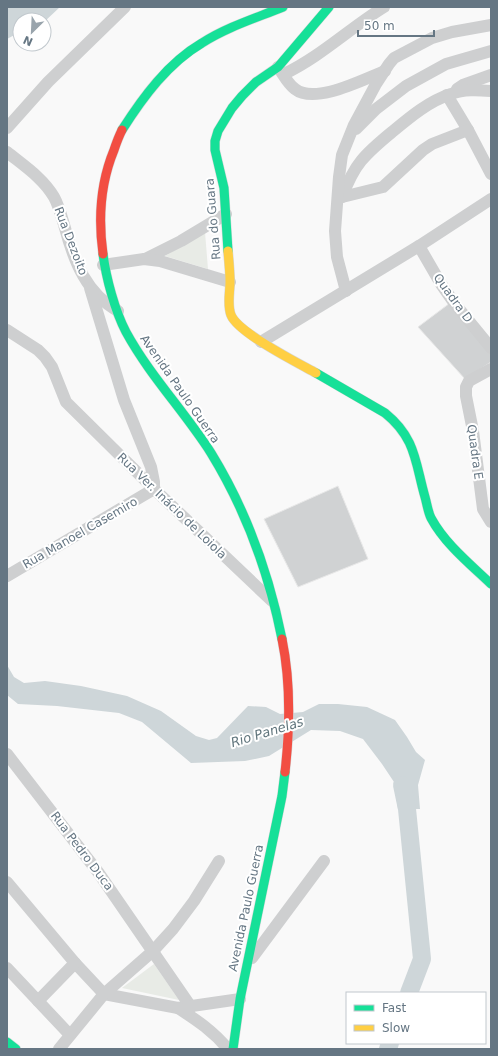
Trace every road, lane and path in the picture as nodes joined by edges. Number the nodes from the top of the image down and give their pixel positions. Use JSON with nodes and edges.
{"nodes":[{"id":1,"x":125,"y":7,"type":"edge"},
{"id":2,"x":283,"y":7,"type":"edge"},
{"id":3,"x":329,"y":7,"type":"edge"},
{"id":4,"x":384,"y":7,"type":"edge"},
{"id":5,"x":491,"y":25,"type":"edge"},
{"id":6,"x":491,"y":51,"type":"edge"},
{"id":7,"x":281,"y":71,"type":"junction"},
{"id":8,"x":385,"y":71,"type":"junction"},
{"id":9,"x":491,"y":75,"type":"edge"},
{"id":10,"x":491,"y":90,"type":"edge"},
{"id":11,"x":450,"y":94,"type":"junction"},
{"id":12,"x":7,"y":128,"type":"edge"},
{"id":13,"x":468,"y":130,"type":"junction"},
{"id":14,"x":349,"y":135,"type":"junction"},
{"id":15,"x":7,"y":152,"type":"edge"},
{"id":16,"x":491,"y":174,"type":"edge"},
{"id":17,"x":340,"y":197,"type":"junction"},
{"id":18,"x":491,"y":200,"type":"edge"},
{"id":19,"x":226,"y":214,"type":"junction"},
{"id":20,"x":419,"y":246,"type":"junction"},
{"id":21,"x":144,"y":259,"type":"junction"},
{"id":22,"x":103,"y":265,"type":"junction"},
{"id":23,"x":230,"y":282,"type":"junction"},
{"id":24,"x":90,"y":288,"type":"junction"},
{"id":25,"x":346,"y":291,"type":"junction"},
{"id":26,"x":118,"y":311,"type":"junction"},
{"id":27,"x":7,"y":330,"type":"edge"},
{"id":28,"x":262,"y":342,"type":"junction"},
{"id":29,"x":491,"y":348,"type":"edge"},
{"id":30,"x":491,"y":369,"type":"edge"},
{"id":31,"x":154,"y":489,"type":"junction"},
{"id":32,"x":491,"y":522,"type":"edge"},
{"id":33,"x":7,"y":576,"type":"edge"},
{"id":34,"x":491,"y":584,"type":"edge"},
{"id":35,"x":273,"y":602,"type":"junction"},
{"id":36,"x":7,"y":754,"type":"edge"},
{"id":37,"x":219,"y":861,"type":"dead end"},
{"id":38,"x":324,"y":861,"type":"dead end"},
{"id":39,"x":7,"y":882,"type":"edge"},
{"id":40,"x":154,"y":951,"type":"junction"},
{"id":41,"x":74,"y":963,"type":"junction"},
{"id":42,"x":247,"y":965,"type":"junction"},
{"id":43,"x":7,"y":968,"type":"edge"},
{"id":44,"x":104,"y":994,"type":"junction"},
{"id":45,"x":240,"y":999,"type":"junction"},
{"id":46,"x":38,"y":1000,"type":"junction"},
{"id":47,"x":191,"y":1007,"type":"junction"},
{"id":48,"x":178,"y":1008,"type":"junction"},
{"id":49,"x":70,"y":1036,"type":"junction"},
{"id":50,"x":7,"y":1042,"type":"edge"},
{"id":51,"x":16,"y":1049,"type":"edge"},
{"id":52,"x":59,"y":1049,"type":"edge"},
{"id":53,"x":228,"y":1049,"type":"edge"},
{"id":54,"x":233,"y":1049,"type":"edge"}],
"edges":[{"from":1,"to":12,"type":"street"},
{"from":2,"to":22,"type":"main road","name":"Avenida Paulo Guerra"},
{"from":3,"to":7,"type":"main road","name":"Rua do Guara"},
{"from":4,"to":7,"type":"street"},
{"from":5,"to":8,"type":"street"},
{"from":6,"to":14,"type":"street"},
{"from":7,"to":8,"type":"street"},
{"from":7,"to":19,"type":"main road","name":"Rua do Guara"},
{"from":8,"to":14,"type":"street"},
{"from":9,"to":11,"type":"street"},
{"from":10,"to":11,"type":"street"},
{"from":11,"to":13,"type":"street"},
{"from":11,"to":17,"type":"street"},
{"from":13,"to":16,"type":"street"},
{"from":13,"to":17,"type":"street"},
{"from":14,"to":17,"type":"street"},
{"from":15,"to":24,"type":"street","name":"Rua Dezoito"},
{"from":17,"to":25,"type":"street"},
{"from":18,"to":20,"type":"street"},
{"from":19,"to":21,"type":"street"},
{"from":19,"to":23,"type":"main road","name":"Rua do Guara"},
{"from":20,"to":25,"type":"street"},
{"from":20,"to":29,"type":"street","name":"Quadra D"},
{"from":21,"to":22,"type":"street"},
{"from":21,"to":23,"type":"street"},
{"from":22,"to":26,"type":"main road","name":"Avenida Paulo Guerra"},
{"from":23,"to":28,"type":"main road","name":"Rua do Guara"},
{"from":24,"to":26,"type":"street","name":"Rua Dezoito"},
{"from":24,"to":31,"type":"street"},
{"from":25,"to":28,"type":"street"},
{"from":26,"to":35,"type":"main road","name":"Avenida Paulo Guerra"},
{"from":27,"to":31,"type":"street","name":"Rua Ver. Inácio de Loiola"},
{"from":28,"to":34,"type":"main road","name":"Rua do Guara"},
{"from":30,"to":32,"type":"street","name":"Quadra E"},
{"from":31,"to":33,"type":"street","name":"Rua Manoel Casemiro"},
{"from":31,"to":35,"type":"street","name":"Rua Ver. Inácio de Loiola"},
{"from":35,"to":42,"type":"main road","name":"Avenida Paulo Guerra"},
{"from":36,"to":40,"type":"street","name":"Rua Pedro Duca"},
{"from":37,"to":40,"type":"street"},
{"from":38,"to":42,"type":"street"},
{"from":39,"to":41,"type":"street"},
{"from":40,"to":44,"type":"street"},
{"from":40,"to":47,"type":"street","name":"Rua Pedro Duca"},
{"from":41,"to":44,"type":"street"},
{"from":41,"to":46,"type":"street"},
{"from":42,"to":45,"type":"main road","name":"Avenida Paulo Guerra"},
{"from":43,"to":46,"type":"street"},
{"from":44,"to":48,"type":"street"},
{"from":44,"to":49,"type":"street"},
{"from":45,"to":47,"type":"street"},
{"from":45,"to":54,"type":"main road","name":"Avenida Paulo Guerra"},
{"from":46,"to":49,"type":"street"},
{"from":47,"to":48,"type":"street"},
{"from":48,"to":53,"type":"street"},
{"from":49,"to":52,"type":"street"},
{"from":50,"to":51,"type":"main road"}]}
